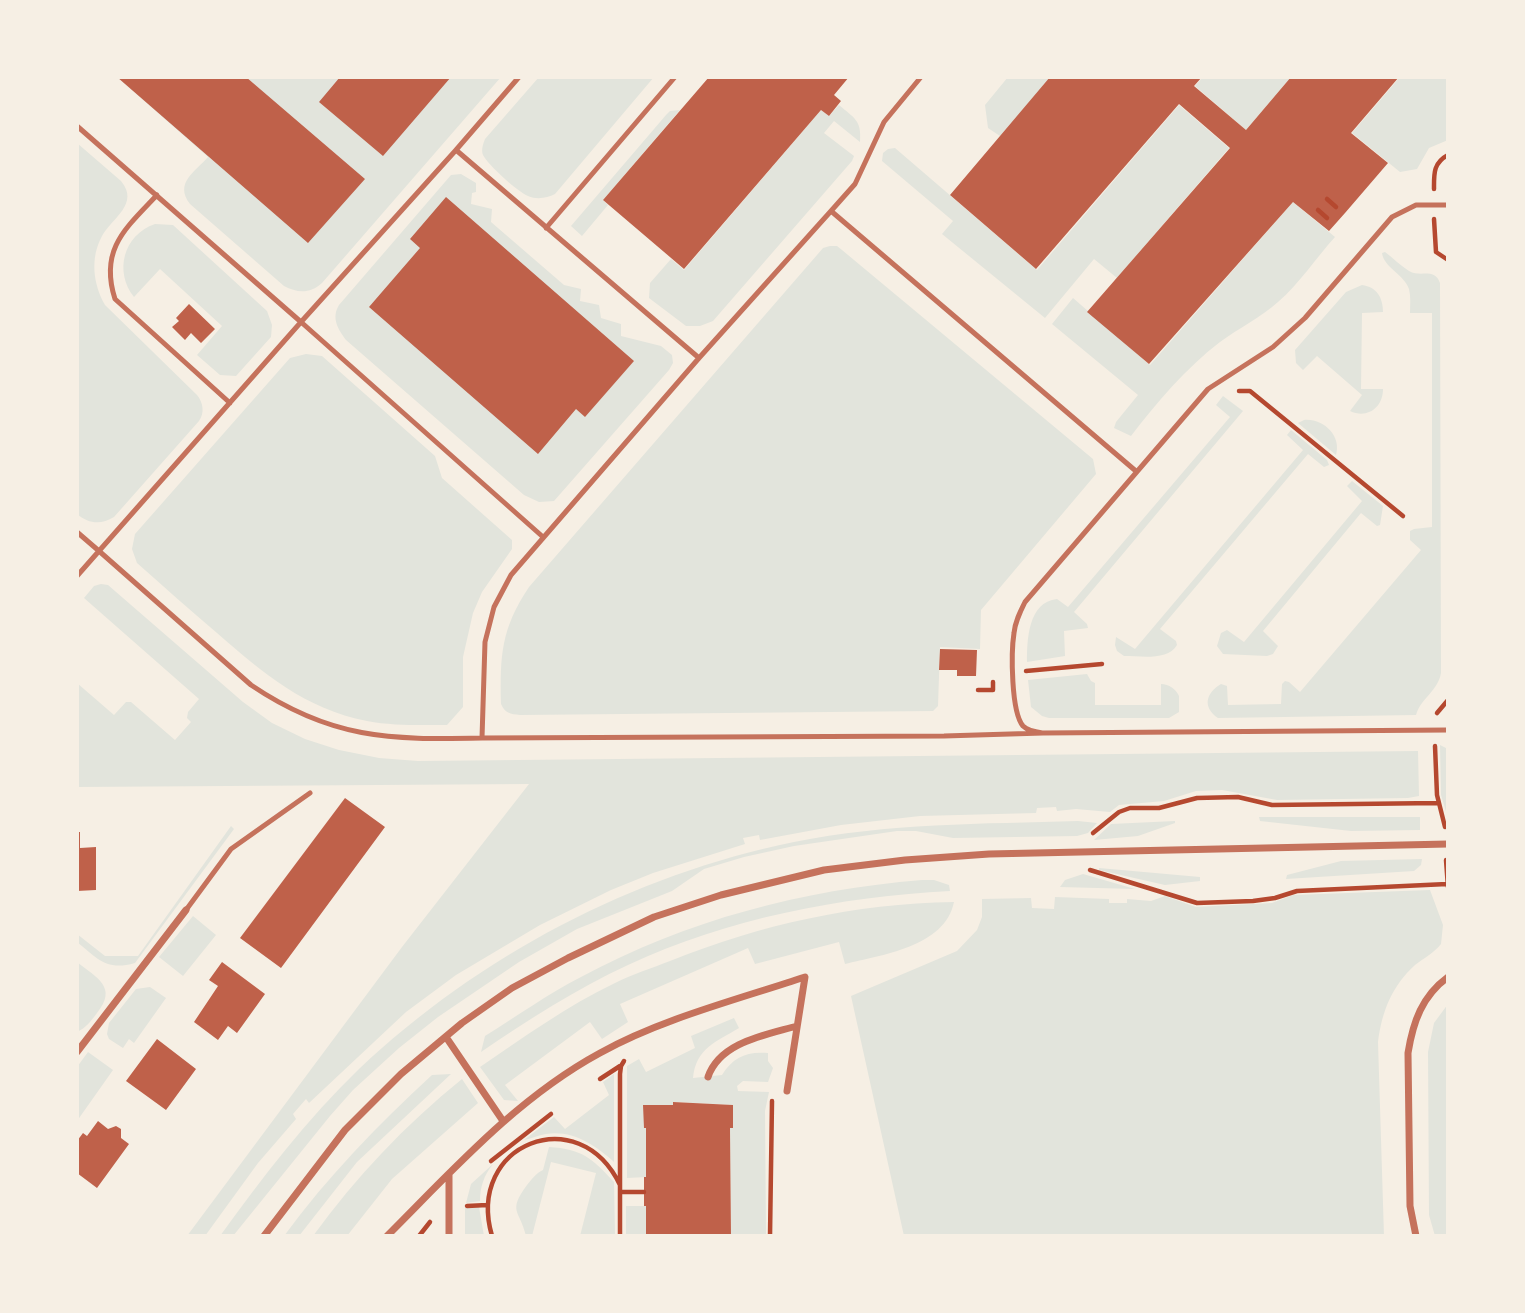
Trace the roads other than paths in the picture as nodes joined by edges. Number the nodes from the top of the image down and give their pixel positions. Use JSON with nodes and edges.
{"nodes":[{"id":1,"x":519,"y":77,"type":"edge"},
{"id":2,"x":675,"y":77,"type":"edge"},
{"id":3,"x":921,"y":77,"type":"edge"},
{"id":4,"x":77,"y":126,"type":"edge"},
{"id":5,"x":456,"y":150,"type":"junction"},
{"id":6,"x":158,"y":195,"type":"junction"},
{"id":7,"x":1448,"y":205,"type":"edge"},
{"id":8,"x":831,"y":211,"type":"junction"},
{"id":9,"x":547,"y":228,"type":"junction"},
{"id":10,"x":301,"y":322,"type":"junction"},
{"id":11,"x":699,"y":358,"type":"junction"},
{"id":12,"x":230,"y":403,"type":"junction"},
{"id":13,"x":1137,"y":472,"type":"junction"},
{"id":14,"x":77,"y":532,"type":"edge"},
{"id":15,"x":543,"y":537,"type":"junction"},
{"id":16,"x":99,"y":551,"type":"junction"},
{"id":17,"x":77,"y":576,"type":"edge"},
{"id":18,"x":1448,"y":730,"type":"edge"},
{"id":19,"x":1043,"y":733,"type":"junction"},
{"id":20,"x":482,"y":738,"type":"junction"},
{"id":21,"x":310,"y":793,"type":"dead end"},
{"id":22,"x":1448,"y":844,"type":"edge"},
{"id":23,"x":186,"y":910,"type":"joint"},
{"id":24,"x":1448,"y":977,"type":"edge"},
{"id":25,"x":797,"y":1026,"type":"junction"},
{"id":26,"x":446,"y":1037,"type":"junction"},
{"id":27,"x":77,"y":1052,"type":"edge"},
{"id":28,"x":708,"y":1076,"type":"dead end"},
{"id":29,"x":787,"y":1091,"type":"dead end"},
{"id":30,"x":503,"y":1121,"type":"junction"},
{"id":31,"x":449,"y":1173,"type":"junction"},
{"id":32,"x":264,"y":1236,"type":"edge"},
{"id":33,"x":387,"y":1236,"type":"edge"},
{"id":34,"x":449,"y":1236,"type":"edge"},
{"id":35,"x":1416,"y":1236,"type":"edge"}],
"edges":[{"from":1,"to":5,"type":"lane"},
{"from":2,"to":9,"type":"lane"},
{"from":3,"to":8,"type":"lane"},
{"from":4,"to":6,"type":"lane"},
{"from":5,"to":9,"type":"lane"},
{"from":5,"to":10,"type":"lane"},
{"from":6,"to":10,"type":"lane"},
{"from":6,"to":12,"type":"lane"},
{"from":7,"to":13,"type":"lane"},
{"from":8,"to":11,"type":"lane"},
{"from":8,"to":13,"type":"lane"},
{"from":9,"to":11,"type":"lane"},
{"from":10,"to":12,"type":"lane"},
{"from":10,"to":15,"type":"lane"},
{"from":11,"to":15,"type":"lane"},
{"from":12,"to":16,"type":"lane"},
{"from":13,"to":19,"type":"lane"},
{"from":14,"to":16,"type":"lane"},
{"from":15,"to":20,"type":"lane"},
{"from":16,"to":17,"type":"lane"},
{"from":16,"to":20,"type":"lane"},
{"from":18,"to":19,"type":"lane"},
{"from":19,"to":20,"type":"lane"},
{"from":21,"to":23,"type":"lane"},
{"from":22,"to":26,"type":"street"},
{"from":23,"to":27,"type":"street"},
{"from":24,"to":35,"type":"street"},
{"from":25,"to":28,"type":"street"},
{"from":25,"to":29,"type":"street"},
{"from":25,"to":30,"type":"street"},
{"from":26,"to":30,"type":"street"},
{"from":26,"to":32,"type":"street"},
{"from":30,"to":31,"type":"street"},
{"from":31,"to":33,"type":"street"},
{"from":31,"to":34,"type":"street"}]}
